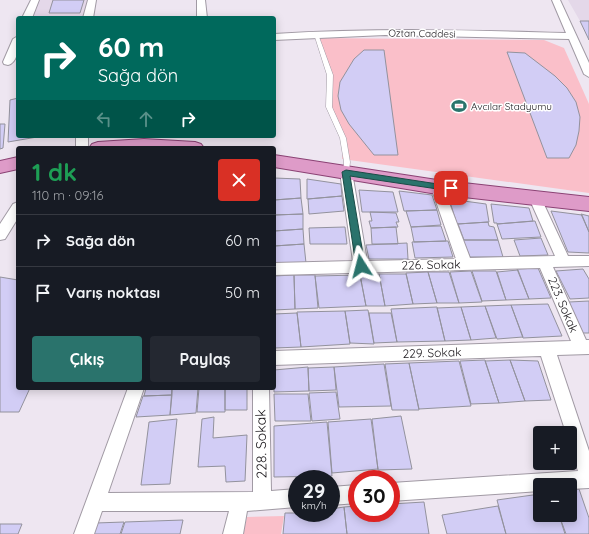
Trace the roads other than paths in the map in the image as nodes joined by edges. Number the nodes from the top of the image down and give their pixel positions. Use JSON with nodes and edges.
{"nodes":[{"id":1,"x":35,"y":0,"type":"edge"},
{"id":2,"x":92,"y":0,"type":"edge"},
{"id":3,"x":202,"y":0,"type":"edge"},
{"id":4,"x":556,"y":0,"type":"edge"},
{"id":5,"x":28,"y":16,"type":"edge"},
{"id":6,"x":88,"y":16,"type":"edge"},
{"id":7,"x":202,"y":16,"type":"edge"},
{"id":8,"x":316,"y":34,"type":"junction"},
{"id":9,"x":570,"y":36,"type":"junction"},
{"id":10,"x":276,"y":37,"type":"edge"},
{"id":11,"x":16,"y":44,"type":"edge"},
{"id":12,"x":9,"y":62,"type":"edge"},
{"id":13,"x":589,"y":74,"type":"edge"},
{"id":14,"x":129,"y":146,"type":"edge"},
{"id":15,"x":161,"y":146,"type":"edge"},
{"id":16,"x":276,"y":161,"type":"edge"},
{"id":17,"x":16,"y":163,"type":"edge"},
{"id":18,"x":0,"y":167,"type":"edge"},
{"id":19,"x":346,"y":172,"type":"junction"},
{"id":20,"x":437,"y":187,"type":"junction"},
{"id":21,"x":535,"y":198,"type":"junction"},
{"id":22,"x":589,"y":204,"type":"edge"},
{"id":23,"x":16,"y":210,"type":"edge"},
{"id":24,"x":0,"y":235,"type":"edge"},
{"id":25,"x":589,"y":261,"type":"edge"},
{"id":26,"x":544,"y":262,"type":"junction"},
{"id":27,"x":564,"y":262,"type":"junction"},
{"id":28,"x":465,"y":264,"type":"junction"},
{"id":29,"x":361,"y":266,"type":"junction"},
{"id":30,"x":276,"y":269,"type":"edge"},
{"id":31,"x":585,"y":347,"type":"edge"},
{"id":32,"x":547,"y":349,"type":"junction"},
{"id":33,"x":276,"y":358,"type":"edge"},
{"id":34,"x":135,"y":390,"type":"edge"},
{"id":35,"x":261,"y":390,"type":"edge"},
{"id":36,"x":589,"y":479,"type":"edge"},
{"id":37,"x":400,"y":491,"type":"edge"},
{"id":38,"x":288,"y":499,"type":"edge"},
{"id":39,"x":262,"y":500,"type":"junction"},
{"id":40,"x":96,"y":502,"type":"junction"},
{"id":41,"x":240,"y":502,"type":"junction"},
{"id":42,"x":84,"y":534,"type":"edge"},
{"id":43,"x":233,"y":534,"type":"edge"}],
"edges":[{"from":1,"to":5,"type":"street"},
{"from":2,"to":6,"type":"street"},
{"from":3,"to":7,"type":"street"},
{"from":4,"to":9,"type":"street"},
{"from":8,"to":9,"type":"street","name":"Oztan Caddesi"},
{"from":8,"to":10,"type":"street","name":"Oztan Caddesi"},
{"from":8,"to":19,"type":"lane"},
{"from":9,"to":13,"type":"street"},
{"from":11,"to":12,"type":"street"},
{"from":14,"to":15,"type":"main road"},
{"from":16,"to":19,"type":"main road"},
{"from":17,"to":18,"type":"main road"},
{"from":19,"to":20,"type":"main road"},
{"from":19,"to":29,"type":"street"},
{"from":20,"to":21,"type":"main road"},
{"from":20,"to":28,"type":"street"},
{"from":21,"to":22,"type":"main road"},
{"from":21,"to":27,"type":"street","name":"223. Sokak"},
{"from":23,"to":24,"type":"street"},
{"from":25,"to":27,"type":"street","name":"226. Sokak"},
{"from":26,"to":27,"type":"street","name":"226. Sokak"},
{"from":26,"to":28,"type":"street","name":"226. Sokak"},
{"from":26,"to":31,"type":"street","name":"223. Sokak"},
{"from":28,"to":29,"type":"street","name":"226. Sokak"},
{"from":29,"to":30,"type":"street","name":"226. Sokak"},
{"from":31,"to":32,"type":"street","name":"229. Sokak"},
{"from":32,"to":33,"type":"street","name":"229. Sokak"},
{"from":32,"to":36,"type":"street"},
{"from":34,"to":40,"type":"street"},
{"from":35,"to":39,"type":"street","name":"228. Sokak"},
{"from":36,"to":37,"type":"street"},
{"from":38,"to":39,"type":"street"},
{"from":39,"to":41,"type":"street"},
{"from":40,"to":41,"type":"street"},
{"from":40,"to":42,"type":"street"},
{"from":41,"to":43,"type":"street"}]}
